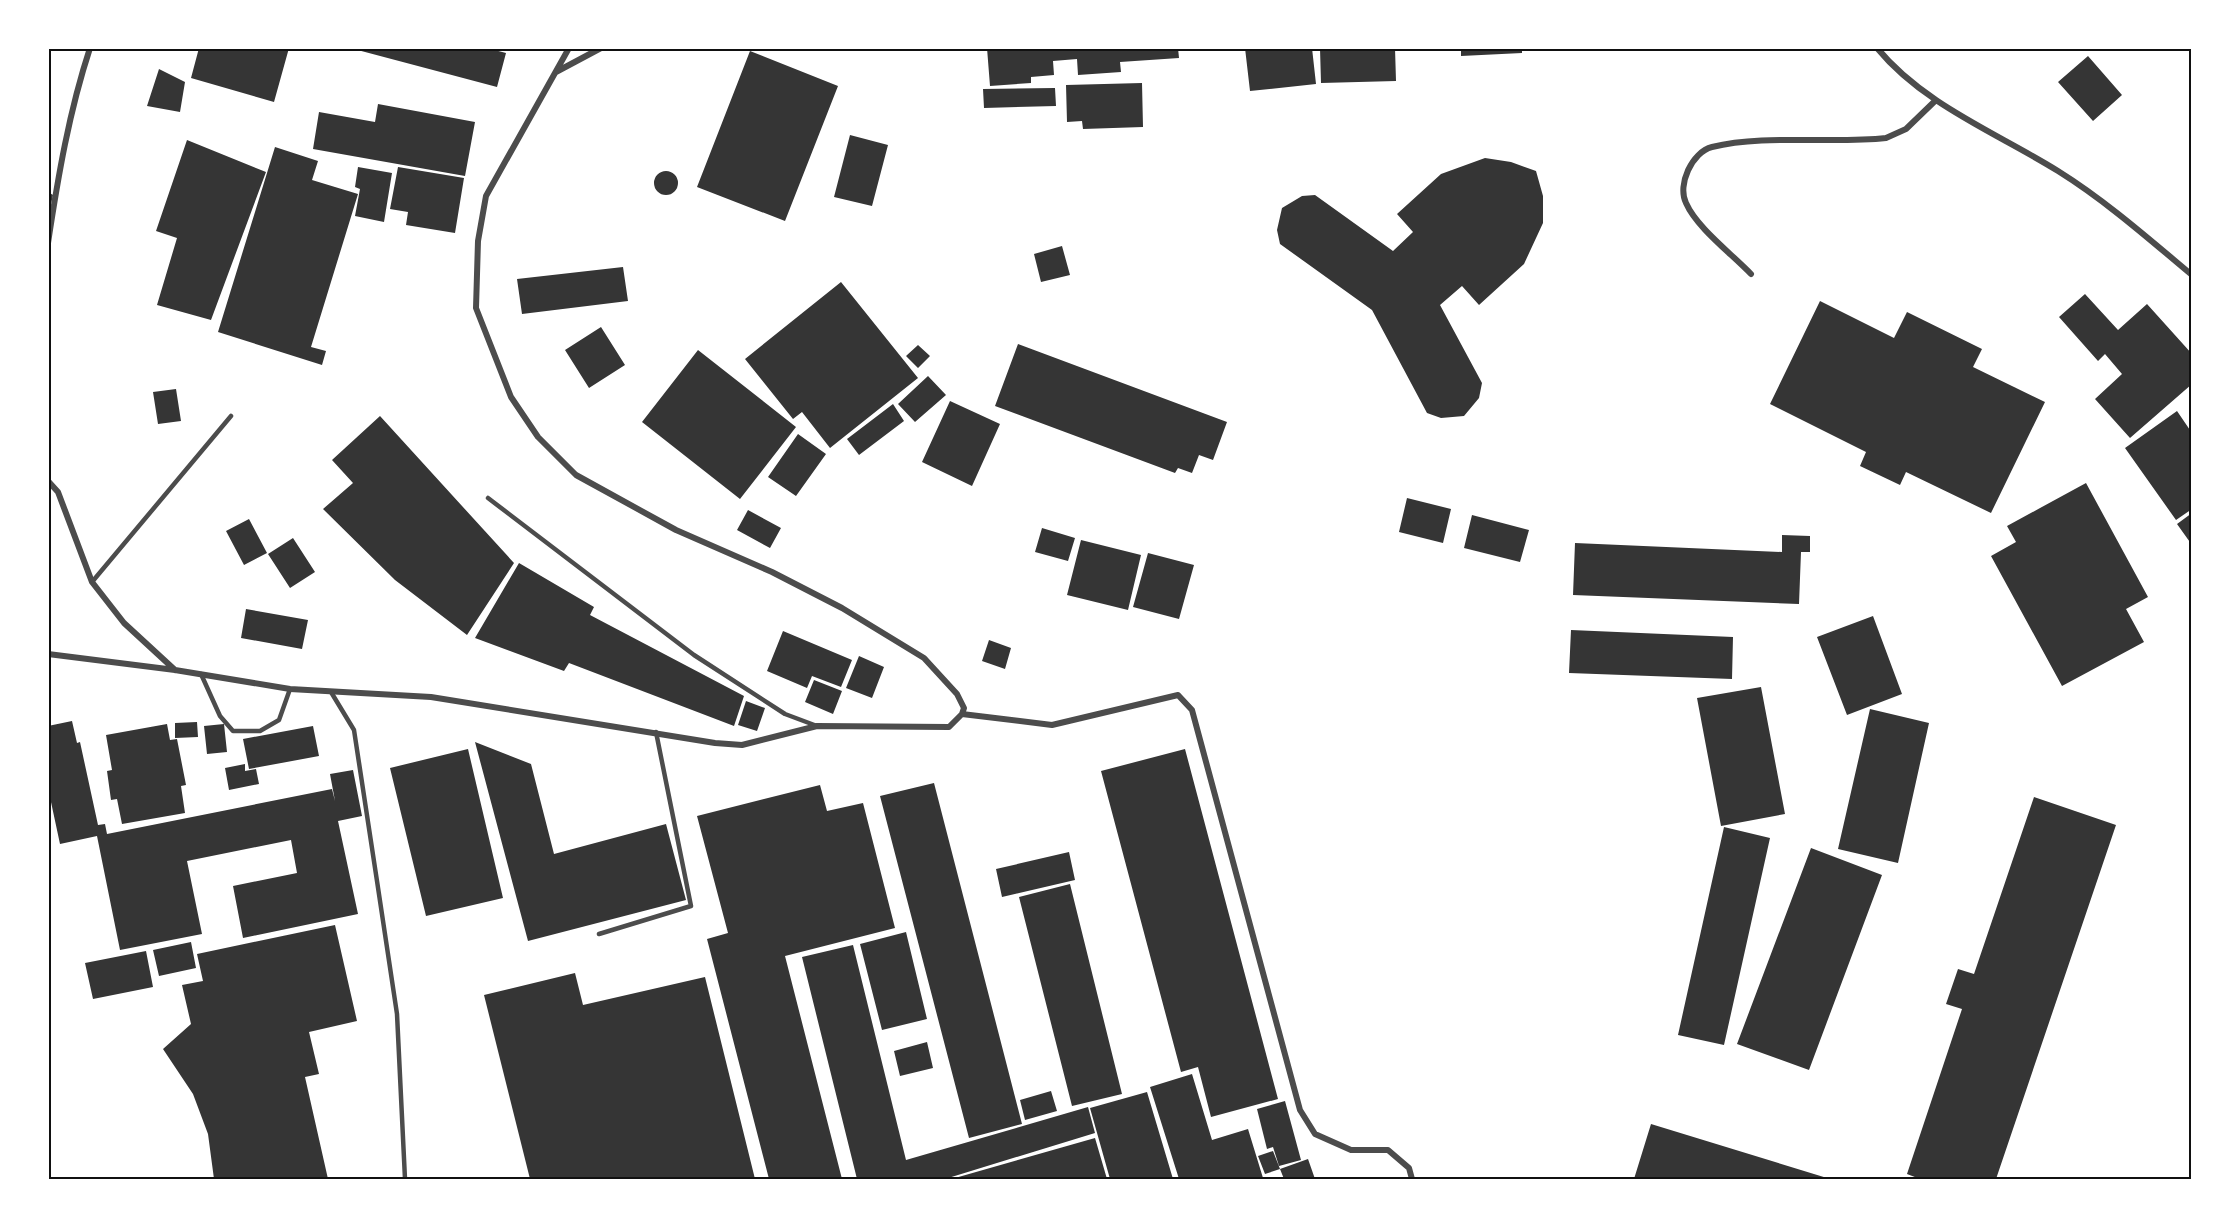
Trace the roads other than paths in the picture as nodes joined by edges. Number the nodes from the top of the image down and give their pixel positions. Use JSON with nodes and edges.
{"nodes":[{"id":1,"x":90,"y":48,"type":"edge"},
{"id":2,"x":569,"y":48,"type":"edge"},
{"id":3,"x":601,"y":48,"type":"edge"},
{"id":4,"x":1877,"y":48,"type":"edge"},
{"id":5,"x":554,"y":73,"type":"junction"},
{"id":6,"x":1936,"y":100,"type":"junction"},
{"id":7,"x":48,"y":243,"type":"edge"},
{"id":8,"x":1751,"y":274,"type":"dead end"},
{"id":9,"x":2192,"y":275,"type":"edge"},
{"id":10,"x":231,"y":416,"type":"dead end"},
{"id":11,"x":48,"y":481,"type":"edge"},
{"id":12,"x":488,"y":498,"type":"dead end"},
{"id":13,"x":92,"y":582,"type":"junction"},
{"id":14,"x":48,"y":654,"type":"edge"},
{"id":15,"x":175,"y":670,"type":"junction"},
{"id":16,"x":201,"y":674,"type":"junction"},
{"id":17,"x":290,"y":689,"type":"junction"},
{"id":18,"x":331,"y":692,"type":"junction"},
{"id":19,"x":962,"y":714,"type":"junction"},
{"id":20,"x":817,"y":726,"type":"junction"},
{"id":21,"x":656,"y":732,"type":"junction"},
{"id":22,"x":599,"y":934,"type":"dead end"},
{"id":23,"x":405,"y":1179,"type":"edge"},
{"id":24,"x":1412,"y":1179,"type":"edge"}],
"edges":[{"from":1,"to":7,"type":"street"},
{"from":2,"to":5,"type":"street"},
{"from":3,"to":5,"type":"street"},
{"from":4,"to":6,"type":"street"},
{"from":5,"to":19,"type":"street"},
{"from":6,"to":8,"type":"street"},
{"from":6,"to":9,"type":"street"},
{"from":10,"to":13,"type":"lane"},
{"from":11,"to":13,"type":"street"},
{"from":12,"to":20,"type":"lane"},
{"from":13,"to":15,"type":"street"},
{"from":14,"to":15,"type":"street"},
{"from":15,"to":16,"type":"street"},
{"from":16,"to":17,"type":"street"},
{"from":16,"to":17,"type":"lane"},
{"from":17,"to":18,"type":"street"},
{"from":18,"to":21,"type":"street"},
{"from":18,"to":23,"type":"lane"},
{"from":19,"to":20,"type":"street"},
{"from":19,"to":24,"type":"street"},
{"from":20,"to":21,"type":"street"},
{"from":21,"to":22,"type":"lane"}]}
